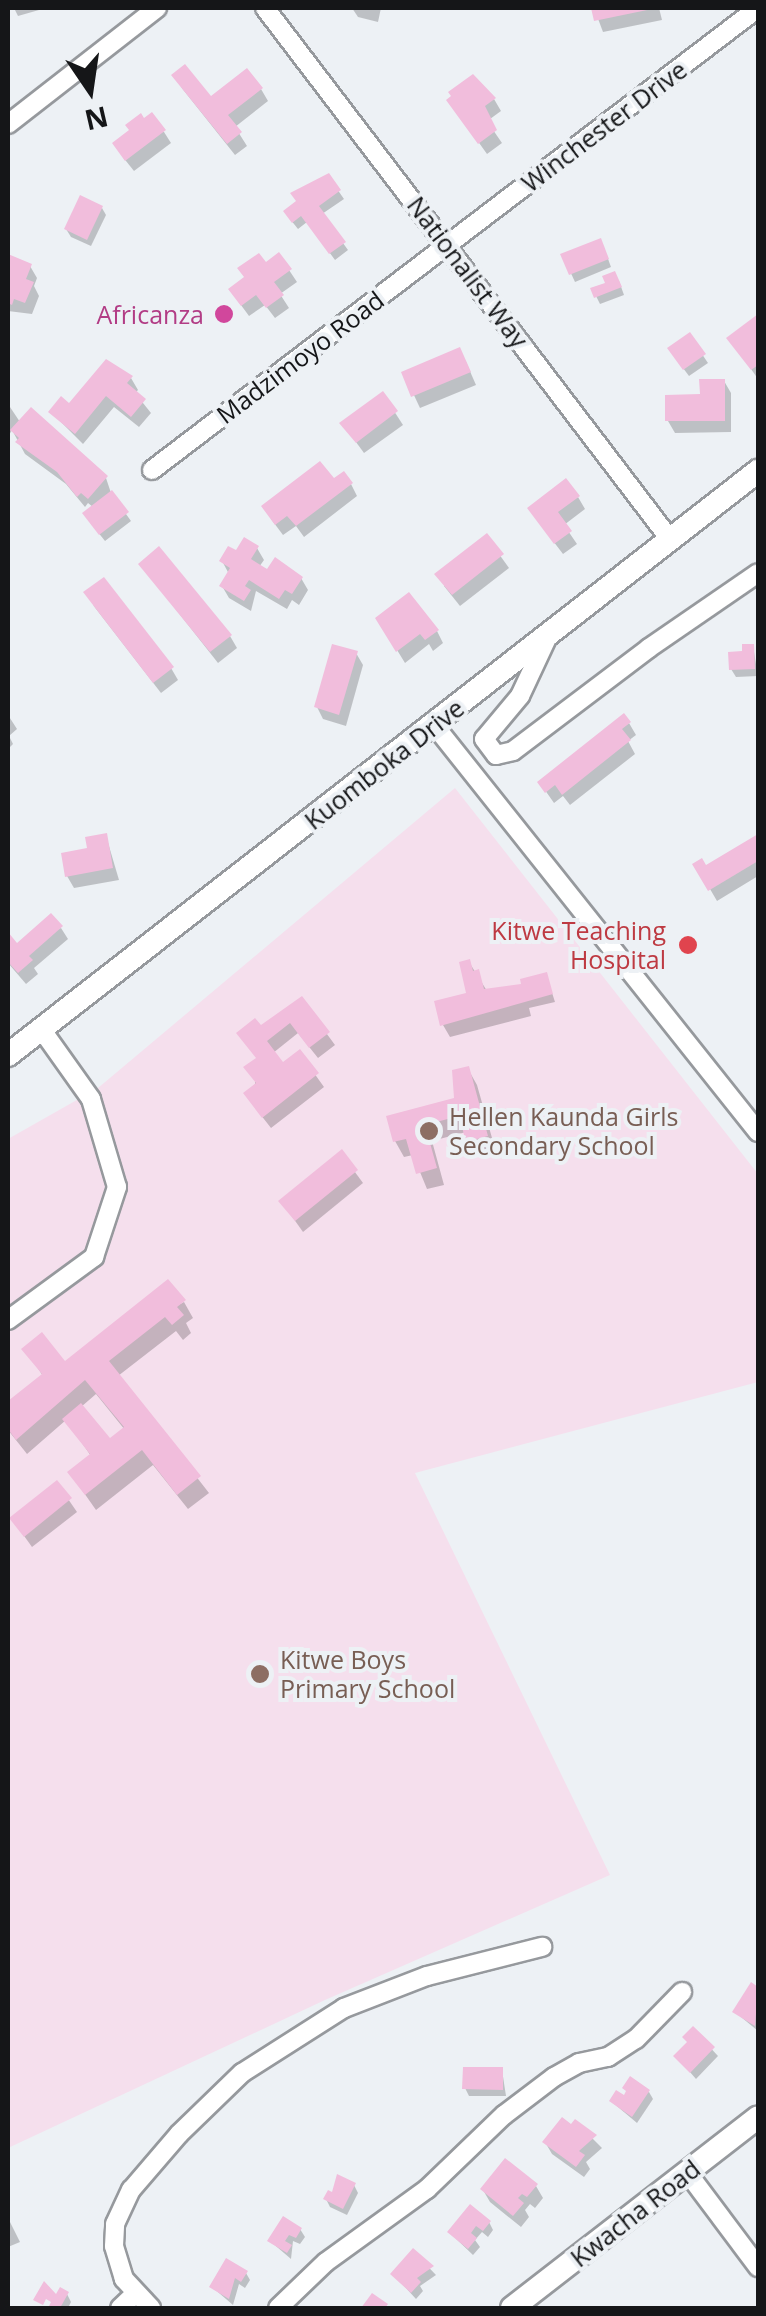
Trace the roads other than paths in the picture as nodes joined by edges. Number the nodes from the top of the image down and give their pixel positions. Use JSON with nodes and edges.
{"nodes":[{"id":1,"x":156,"y":8,"type":"edge"},
{"id":2,"x":264,"y":8,"type":"edge"},
{"id":3,"x":758,"y":8,"type":"edge"},
{"id":4,"x":8,"y":124,"type":"edge"},
{"id":5,"x":449,"y":244,"type":"junction"},
{"id":6,"x":152,"y":470,"type":"dead end"},
{"id":7,"x":758,"y":470,"type":"edge"},
{"id":8,"x":669,"y":538,"type":"junction"},
{"id":9,"x":758,"y":573,"type":"edge"},
{"id":10,"x":548,"y":634,"type":"junction"},
{"id":11,"x":435,"y":726,"type":"junction"},
{"id":12,"x":42,"y":1030,"type":"junction"},
{"id":13,"x":8,"y":1055,"type":"edge"},
{"id":14,"x":758,"y":1132,"type":"edge"},
{"id":15,"x":8,"y":1320,"type":"edge"},
{"id":16,"x":542,"y":1947,"type":"dead end"},
{"id":17,"x":682,"y":1992,"type":"dead end"},
{"id":18,"x":758,"y":2117,"type":"edge"},
{"id":19,"x":687,"y":2172,"type":"junction"},
{"id":20,"x":758,"y":2267,"type":"edge"},
{"id":21,"x":136,"y":2294,"type":"junction"},
{"id":22,"x":120,"y":2308,"type":"edge"},
{"id":23,"x":150,"y":2308,"type":"edge"},
{"id":24,"x":278,"y":2308,"type":"edge"},
{"id":25,"x":512,"y":2308,"type":"edge"}],
"edges":[{"from":1,"to":4,"type":"street"},
{"from":2,"to":5,"type":"street","name":"Nationalist Way"},
{"from":3,"to":5,"type":"street","name":"Winchester Drive"},
{"from":5,"to":6,"type":"street","name":"Madzimoyo Road"},
{"from":5,"to":8,"type":"street","name":"Nationalist Way"},
{"from":7,"to":8,"type":"main road","name":"Kuomboka Drive"},
{"from":8,"to":10,"type":"main road","name":"Kuomboka Drive"},
{"from":9,"to":10,"type":"street"},
{"from":10,"to":11,"type":"main road","name":"Kuomboka Drive"},
{"from":11,"to":12,"type":"main road","name":"Kuomboka Drive"},
{"from":11,"to":14,"type":"street"},
{"from":12,"to":13,"type":"main road","name":"Kuomboka Drive"},
{"from":12,"to":15,"type":"street"},
{"from":16,"to":21,"type":"street"},
{"from":17,"to":24,"type":"street"},
{"from":18,"to":19,"type":"main road","name":"Kwacha Road"},
{"from":19,"to":20,"type":"street"},
{"from":19,"to":25,"type":"main road","name":"Kwacha Road"},
{"from":21,"to":22,"type":"street"},
{"from":21,"to":23,"type":"street"}]}
